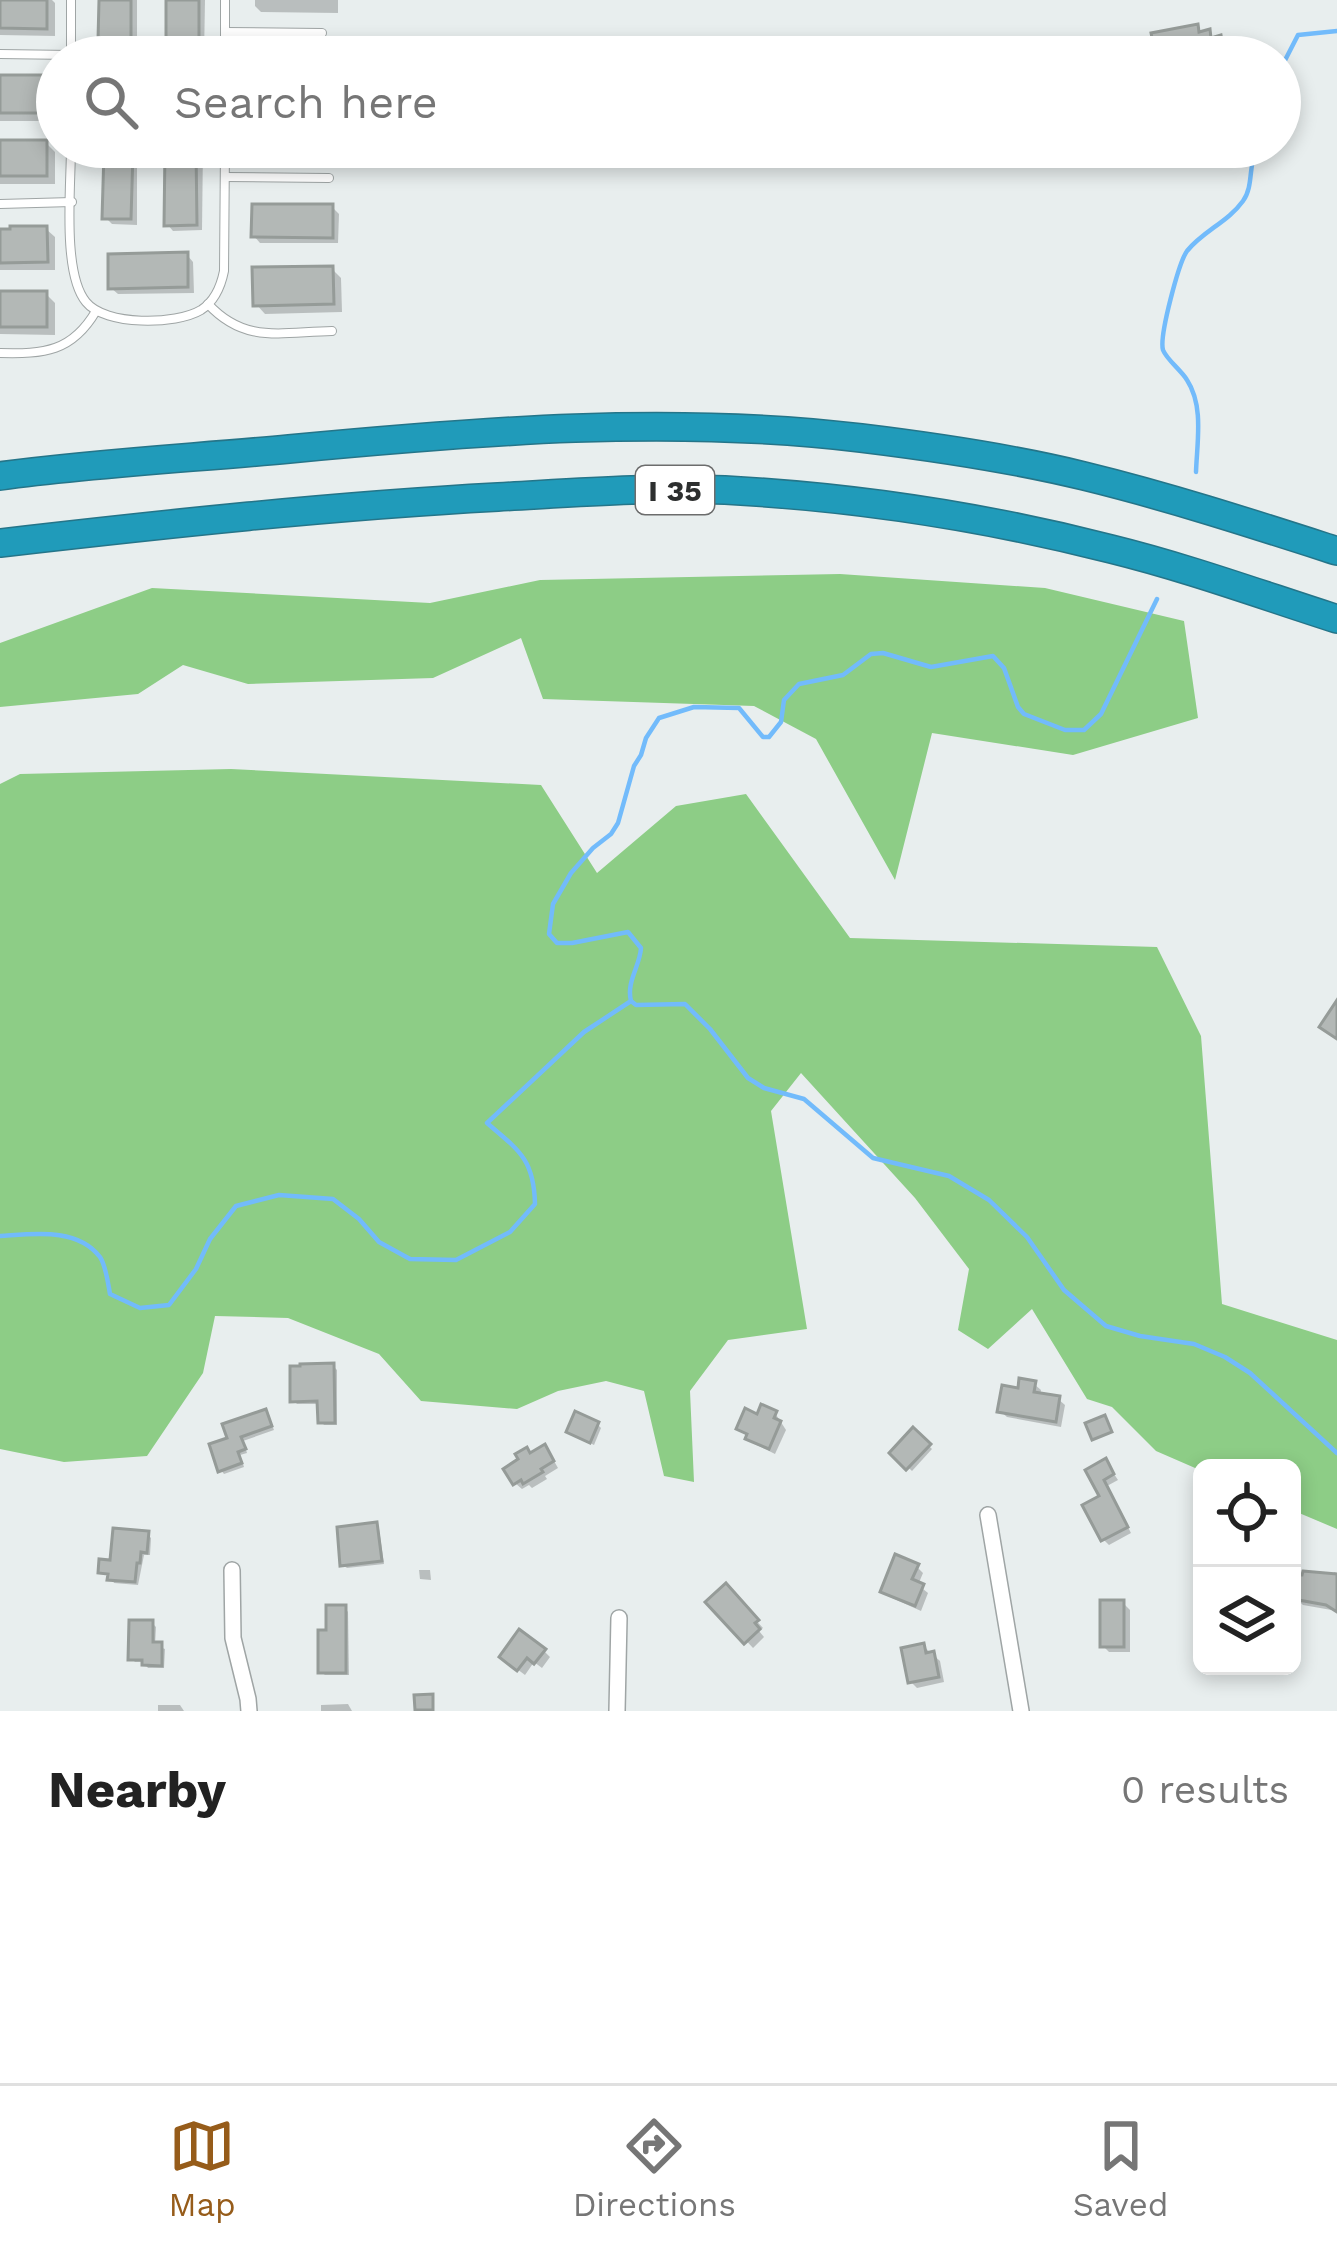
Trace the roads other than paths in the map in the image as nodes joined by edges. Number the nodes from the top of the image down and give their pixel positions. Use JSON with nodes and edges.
{"nodes":[{"id":1,"x":71,"y":0,"type":"edge"},
{"id":2,"x":226,"y":0,"type":"edge"},
{"id":3,"x":225,"y":32,"type":"junction"},
{"id":4,"x":322,"y":34,"type":"dead end"},
{"id":5,"x":71,"y":36,"type":"edge"},
{"id":6,"x":225,"y":36,"type":"edge"},
{"id":7,"x":0,"y":54,"type":"edge"},
{"id":8,"x":36,"y":55,"type":"edge"},
{"id":9,"x":71,"y":168,"type":"edge"},
{"id":10,"x":225,"y":168,"type":"edge"},
{"id":11,"x":225,"y":177,"type":"junction"},
{"id":12,"x":329,"y":178,"type":"dead end"},
{"id":13,"x":71,"y":202,"type":"junction"},
{"id":14,"x":0,"y":204,"type":"edge"},
{"id":15,"x":208,"y":304,"type":"junction"},
{"id":16,"x":96,"y":311,"type":"junction"},
{"id":17,"x":332,"y":331,"type":"dead end"},
{"id":18,"x":0,"y":353,"type":"edge"},
{"id":19,"x":0,"y":476,"type":"edge"},
{"id":20,"x":0,"y":542,"type":"edge"},
{"id":21,"x":1337,"y":551,"type":"edge"},
{"id":22,"x":1337,"y":619,"type":"edge"},
{"id":23,"x":988,"y":1515,"type":"dead end"},
{"id":24,"x":232,"y":1570,"type":"dead end"},
{"id":25,"x":619,"y":1618,"type":"dead end"},
{"id":26,"x":249,"y":1711,"type":"edge"},
{"id":27,"x":617,"y":1711,"type":"edge"},
{"id":28,"x":1021,"y":1711,"type":"edge"}],
"edges":[{"from":1,"to":5,"type":"lane"},
{"from":2,"to":3,"type":"lane"},
{"from":3,"to":4,"type":"lane"},
{"from":3,"to":6,"type":"lane"},
{"from":7,"to":8,"type":"lane"},
{"from":9,"to":13,"type":"lane"},
{"from":10,"to":11,"type":"lane"},
{"from":11,"to":12,"type":"lane"},
{"from":11,"to":15,"type":"lane"},
{"from":13,"to":14,"type":"lane"},
{"from":13,"to":16,"type":"lane"},
{"from":15,"to":16,"type":"lane"},
{"from":15,"to":17,"type":"lane"},
{"from":16,"to":18,"type":"lane"},
{"from":19,"to":21,"type":"highway","number":"I 35"},
{"from":20,"to":22,"type":"highway","number":"I 35"},
{"from":23,"to":28,"type":"street"},
{"from":24,"to":26,"type":"street"},
{"from":25,"to":27,"type":"street"}]}
